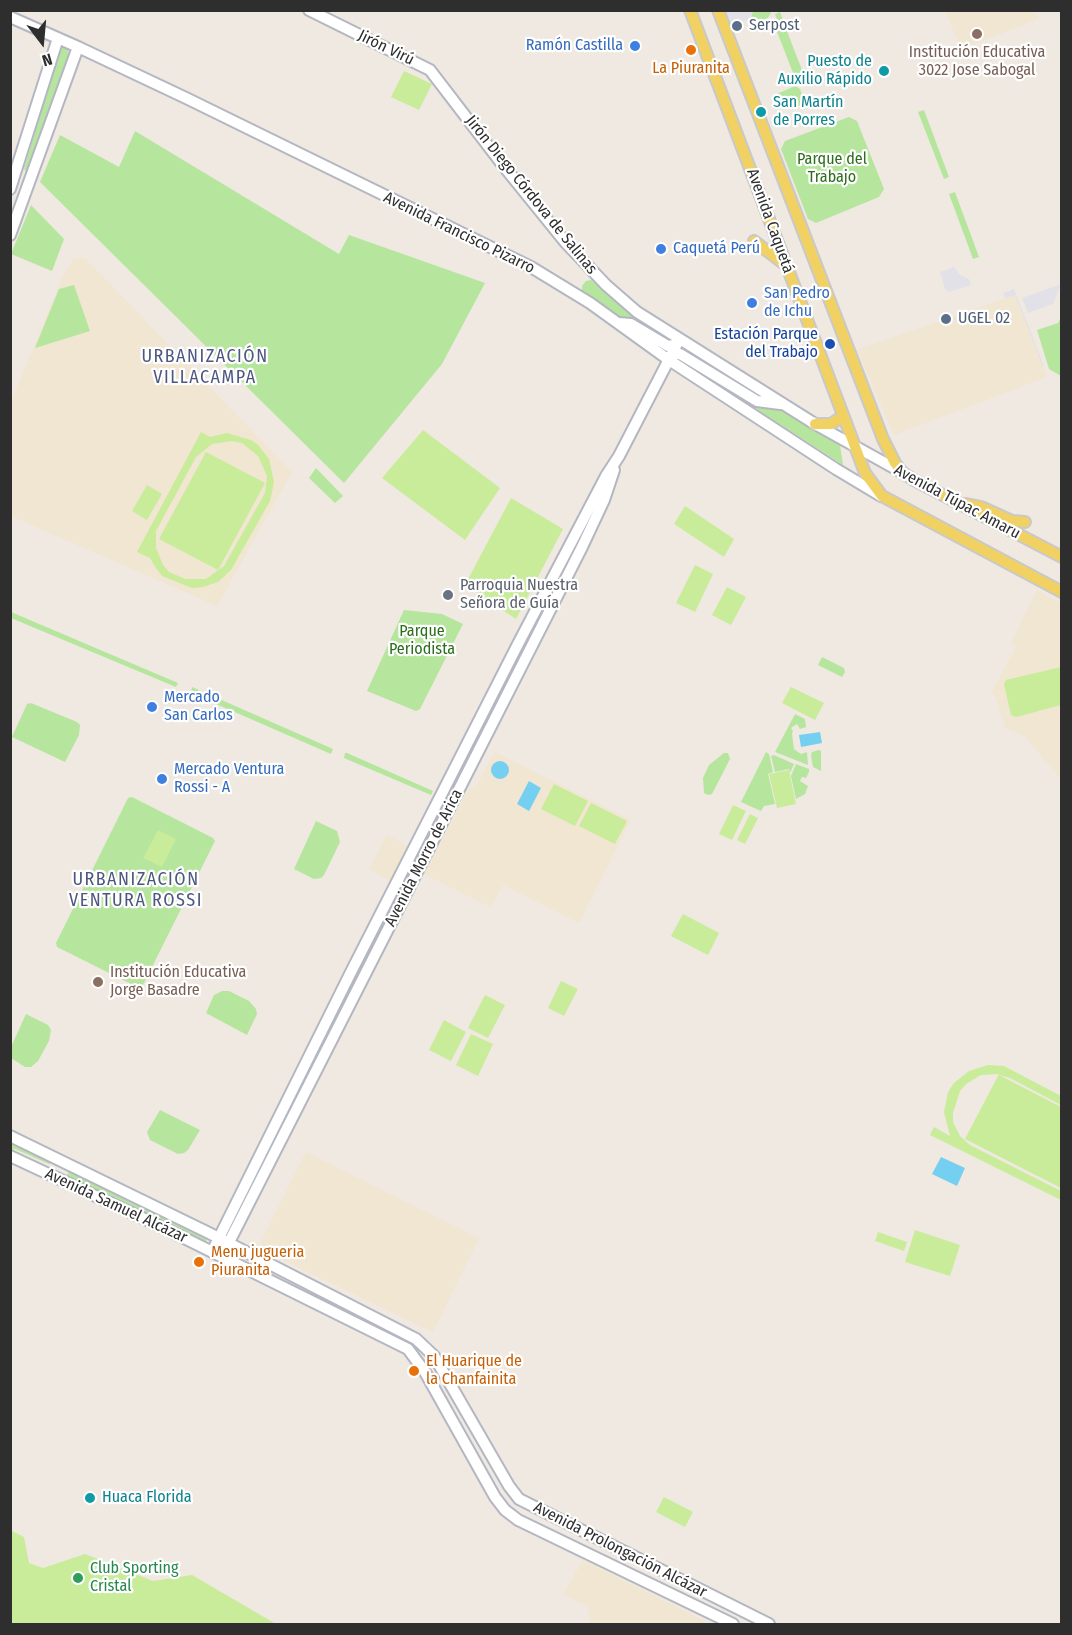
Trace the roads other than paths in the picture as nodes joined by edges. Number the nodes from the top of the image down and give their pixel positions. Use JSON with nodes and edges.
{"nodes":[{"id":1,"x":309,"y":10,"type":"edge"},
{"id":2,"x":690,"y":10,"type":"edge"},
{"id":3,"x":718,"y":10,"type":"edge"},
{"id":4,"x":10,"y":17,"type":"edge"},
{"id":5,"x":58,"y":38,"type":"junction"},
{"id":6,"x":78,"y":47,"type":"junction"},
{"id":7,"x":430,"y":70,"type":"joint"},
{"id":8,"x":10,"y":189,"type":"edge"},
{"id":9,"x":10,"y":235,"type":"edge"},
{"id":10,"x":754,"y":241,"type":"dead end"},
{"id":11,"x":787,"y":266,"type":"junction"},
{"id":12,"x":618,"y":323,"type":"junction"},
{"id":13,"x":680,"y":340,"type":"junction"},
{"id":14,"x":669,"y":360,"type":"junction"},
{"id":15,"x":784,"y":405,"type":"junction"},
{"id":16,"x":843,"y":416,"type":"junction"},
{"id":17,"x":815,"y":424,"type":"junction"},
{"id":18,"x":854,"y":447,"type":"junction"},
{"id":19,"x":618,"y":458,"type":"junction"},
{"id":20,"x":903,"y":473,"type":"junction"},
{"id":21,"x":882,"y":496,"type":"junction"},
{"id":22,"x":955,"y":502,"type":"junction"},
{"id":23,"x":1025,"y":522,"type":"dead end"},
{"id":24,"x":571,"y":542,"type":"junction"},
{"id":25,"x":582,"y":547,"type":"junction"},
{"id":26,"x":1062,"y":557,"type":"edge"},
{"id":27,"x":1062,"y":592,"type":"edge"},
{"id":28,"x":10,"y":1136,"type":"edge"},
{"id":29,"x":10,"y":1156,"type":"edge"},
{"id":30,"x":223,"y":1241,"type":"junction"},
{"id":31,"x":217,"y":1254,"type":"junction"},
{"id":32,"x":339,"y":1298,"type":"junction"},
{"id":33,"x":333,"y":1311,"type":"junction"},
{"id":34,"x":733,"y":1624,"type":"edge"},
{"id":35,"x":764,"y":1624,"type":"edge"}],
"edges":[{"from":1,"to":7,"type":"main road","name":"Jirón Virú"},
{"from":2,"to":11,"type":"main road","name":"Avenida Caquetá"},
{"from":3,"to":20,"type":"main road","name":"Avenida Caquetá"},
{"from":4,"to":5,"type":"main road","name":"Avenida Francisco Pizarro"},
{"from":5,"to":6,"type":"main road","name":"Avenida Francisco Pizarro"},
{"from":5,"to":8,"type":"main road"},
{"from":6,"to":9,"type":"main road"},
{"from":6,"to":12,"type":"main road","name":"Avenida Francisco Pizarro"},
{"from":7,"to":13,"type":"main road","name":"Jirón Diego Córdova de Salinas"},
{"from":10,"to":11,"type":"main road"},
{"from":11,"to":16,"type":"main road","name":"Avenida Caquetá"},
{"from":12,"to":13,"type":"main road"},
{"from":12,"to":14,"type":"main road","name":"Avenida Francisco Pizarro"},
{"from":13,"to":14,"type":"main road","name":"Avenida Morro de Arica"},
{"from":13,"to":15,"type":"main road","name":"Jirón Diego Córdova de Salinas"},
{"from":14,"to":15,"type":"main road"},
{"from":14,"to":19,"type":"main road","name":"Avenida Morro de Arica"},
{"from":14,"to":21,"type":"main road","name":"Avenida Francisco Pizarro"},
{"from":15,"to":17,"type":"main road","name":"Jirón Diego Córdova de Salinas"},
{"from":16,"to":17,"type":"main road"},
{"from":16,"to":18,"type":"main road","name":"Avenida Caquetá"},
{"from":17,"to":18,"type":"main road","name":"Jirón Diego Córdova de Salinas"},
{"from":18,"to":20,"type":"main road","name":"Avenida Túpac Amaru"},
{"from":18,"to":21,"type":"main road","name":"Avenida Caquetá"},
{"from":19,"to":24,"type":"main road","name":"Avenida Morro de Arica"},
{"from":19,"to":25,"type":"main road","name":"Avenida Morro de Arica"},
{"from":20,"to":22,"type":"main road","name":"Avenida Túpac Amaru"},
{"from":21,"to":27,"type":"main road","name":"Avenida Túpac Amaru"},
{"from":22,"to":23,"type":"main road"},
{"from":22,"to":26,"type":"main road","name":"Avenida Túpac Amaru"},
{"from":24,"to":25,"type":"main road"},
{"from":24,"to":30,"type":"main road","name":"Avenida Morro de Arica"},
{"from":25,"to":30,"type":"main road","name":"Avenida Morro de Arica"},
{"from":28,"to":30,"type":"main road","name":"Avenida Samuel Alcázar"},
{"from":29,"to":31,"type":"main road","name":"Avenida Samuel Alcázar"},
{"from":30,"to":31,"type":"main road","name":"Avenida Morro de Arica"},
{"from":30,"to":32,"type":"main road","name":"Avenida Prolongación Alcázar"},
{"from":31,"to":33,"type":"main road","name":"Avenida Prolongación Alcázar"},
{"from":32,"to":33,"type":"main road"},
{"from":32,"to":35,"type":"main road","name":"Avenida Prolongación Alcázar"},
{"from":33,"to":34,"type":"main road","name":"Avenida Prolongación Alcázar"}]}
